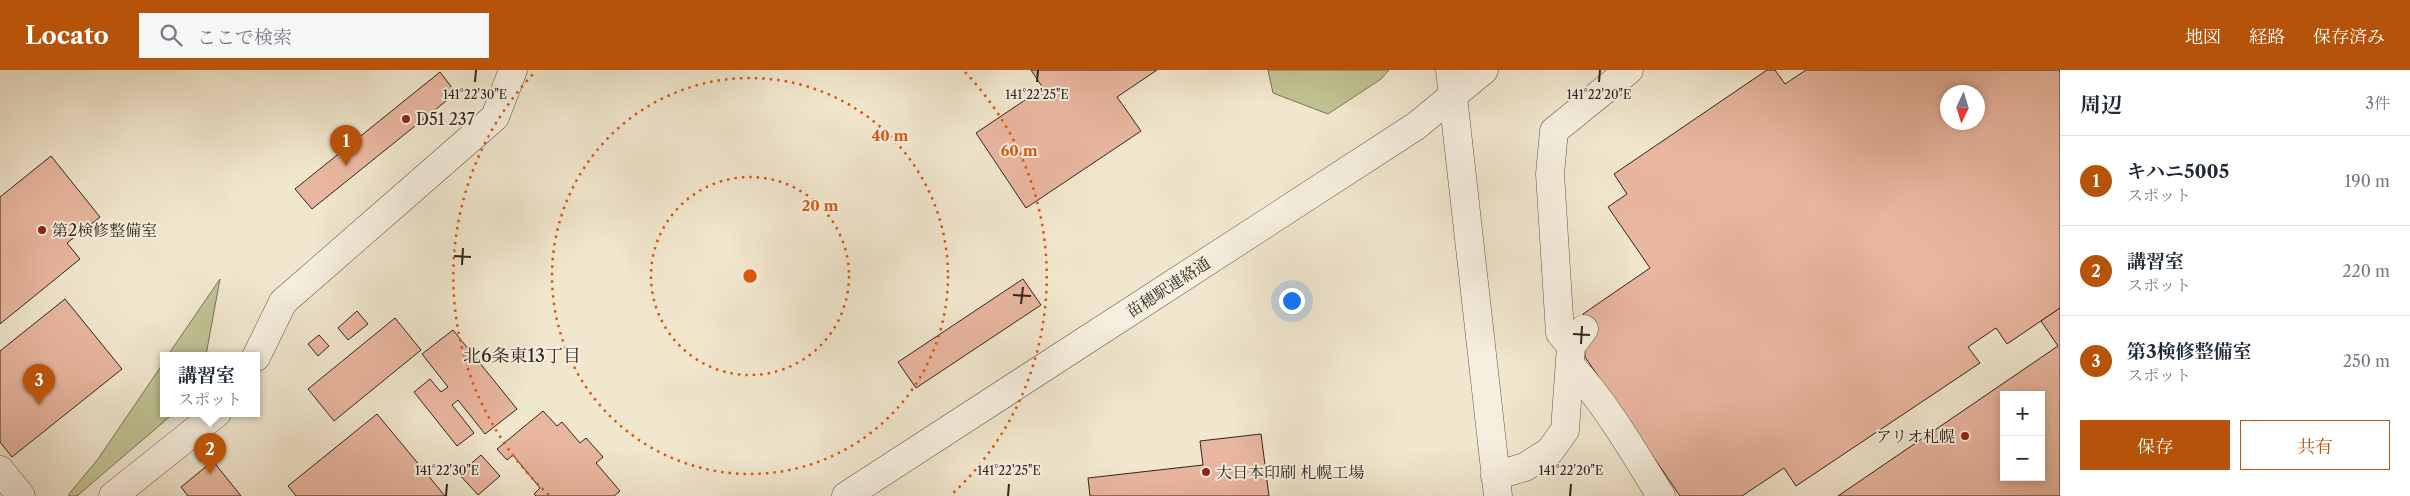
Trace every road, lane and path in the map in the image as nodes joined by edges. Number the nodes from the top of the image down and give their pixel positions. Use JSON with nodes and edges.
{"nodes":[{"id":1,"x":514,"y":70,"type":"edge"},
{"id":2,"x":1484,"y":70,"type":"edge"},
{"id":3,"x":1629,"y":70,"type":"edge"},
{"id":4,"x":1452,"y":83,"type":"edge"},
{"id":5,"x":1575,"y":347,"type":"junction"},
{"id":6,"x":258,"y":352,"type":"edge"},
{"id":7,"x":212,"y":417,"type":"edge"},
{"id":8,"x":0,"y":470,"type":"edge"},
{"id":9,"x":1496,"y":486,"type":"edge"},
{"id":10,"x":21,"y":496,"type":"edge"},
{"id":11,"x":113,"y":496,"type":"edge"},
{"id":12,"x":846,"y":496,"type":"edge"},
{"id":13,"x":1661,"y":496,"type":"edge"}],
"edges":[{"from":1,"to":6,"type":"street"},
{"from":2,"to":4,"type":"street","name":"苗穂駅連絡通"},
{"from":3,"to":5,"type":"street"},
{"from":4,"to":9,"type":"street"},
{"from":4,"to":12,"type":"street","name":"苗穂駅連絡通"},
{"from":5,"to":9,"type":"street"},
{"from":5,"to":13,"type":"street"},
{"from":7,"to":11,"type":"street"},
{"from":8,"to":10,"type":"street"}]}
